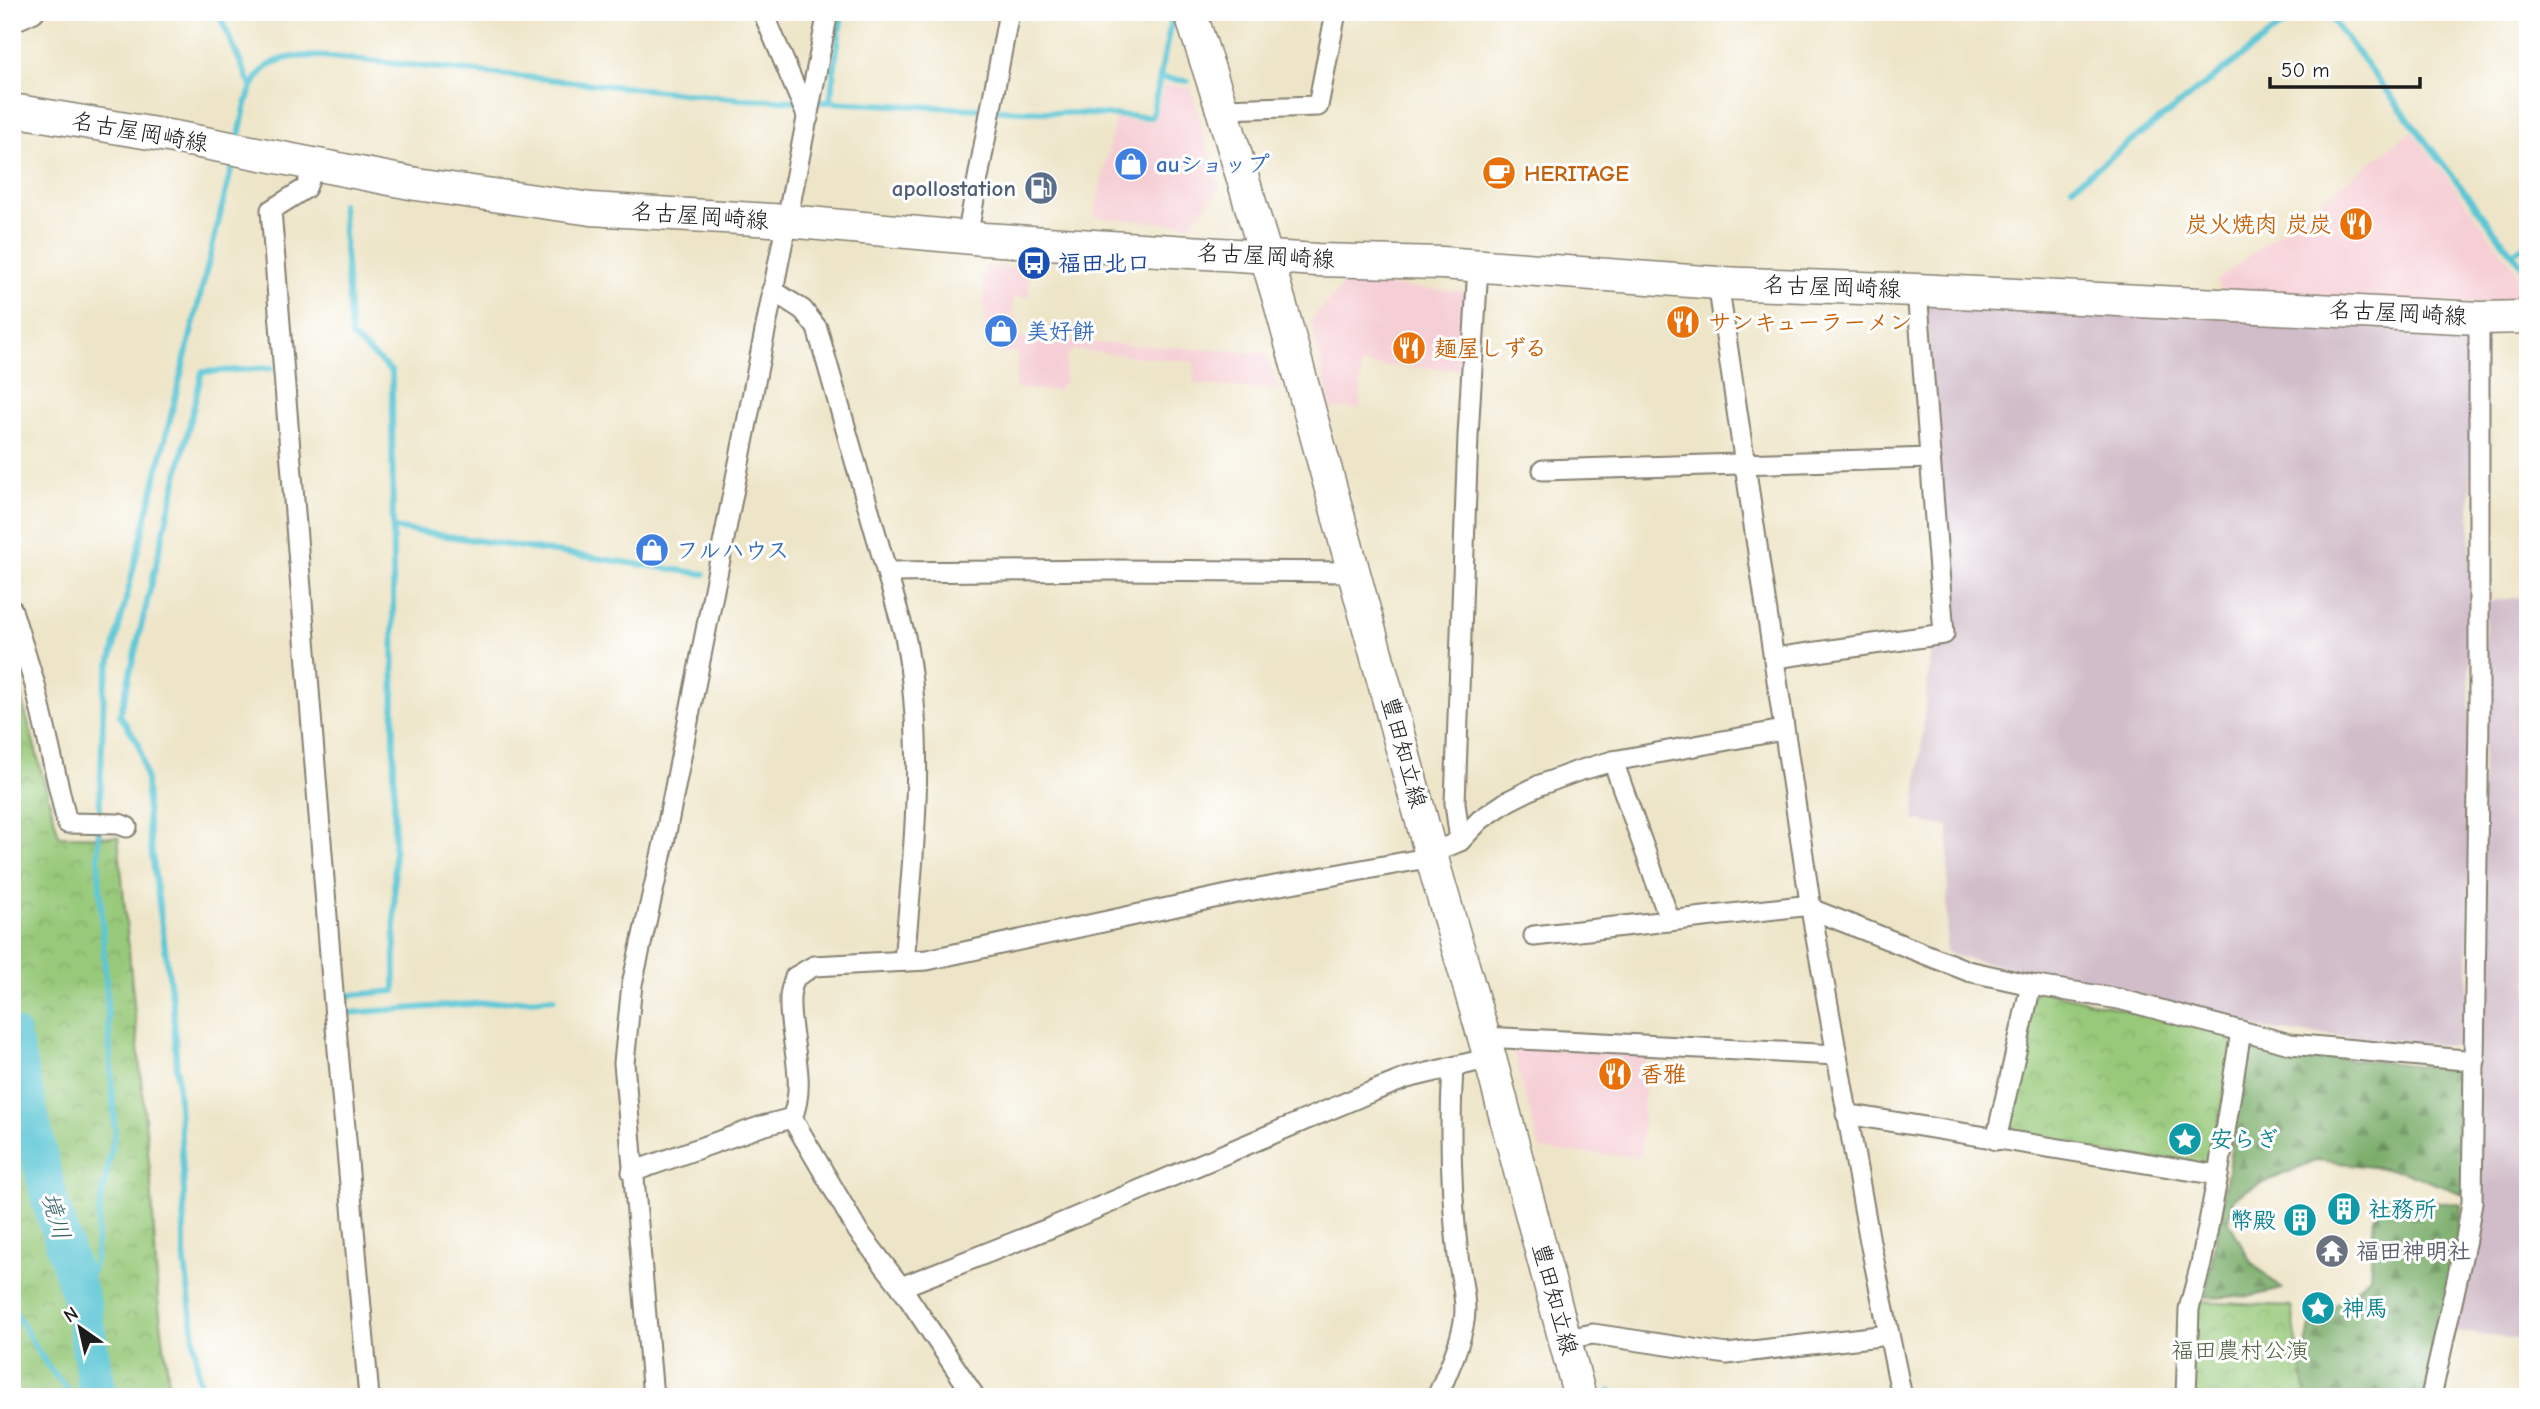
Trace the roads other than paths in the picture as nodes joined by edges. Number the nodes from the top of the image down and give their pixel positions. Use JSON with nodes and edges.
{"nodes":[{"id":1,"x":34,"y":12,"type":"edge"},
{"id":2,"x":763,"y":12,"type":"edge"},
{"id":3,"x":828,"y":12,"type":"edge"},
{"id":4,"x":1009,"y":12,"type":"edge"},
{"id":5,"x":1190,"y":12,"type":"edge"},
{"id":6,"x":1211,"y":12,"type":"edge"},
{"id":7,"x":1336,"y":12,"type":"edge"},
{"id":8,"x":12,"y":22,"type":"edge"},
{"id":9,"x":1222,"y":109,"type":"junction"},
{"id":10,"x":12,"y":110,"type":"edge"},
{"id":11,"x":808,"y":118,"type":"junction"},
{"id":12,"x":315,"y":164,"type":"junction"},
{"id":13,"x":787,"y":222,"type":"junction"},
{"id":14,"x":967,"y":237,"type":"junction"},
{"id":15,"x":1264,"y":255,"type":"junction"},
{"id":16,"x":1478,"y":266,"type":"junction"},
{"id":17,"x":1718,"y":283,"type":"junction"},
{"id":18,"x":772,"y":290,"type":"junction"},
{"id":19,"x":1917,"y":290,"type":"junction"},
{"id":20,"x":2528,"y":317,"type":"edge"},
{"id":21,"x":2479,"y":318,"type":"junction"},
{"id":22,"x":1931,"y":458,"type":"junction"},
{"id":23,"x":1745,"y":464,"type":"junction"},
{"id":24,"x":1543,"y":470,"type":"dead end"},
{"id":25,"x":887,"y":572,"type":"junction"},
{"id":26,"x":1354,"y":572,"type":"junction"},
{"id":27,"x":12,"y":610,"type":"edge"},
{"id":28,"x":1775,"y":658,"type":"junction"},
{"id":29,"x":1783,"y":730,"type":"junction"},
{"id":30,"x":1613,"y":761,"type":"junction"},
{"id":31,"x":123,"y":825,"type":"dead end"},
{"id":32,"x":1446,"y":848,"type":"junction"},
{"id":33,"x":1811,"y":907,"type":"junction"},
{"id":34,"x":1670,"y":921,"type":"junction"},
{"id":35,"x":1534,"y":936,"type":"dead end"},
{"id":36,"x":904,"y":961,"type":"junction"},
{"id":37,"x":2031,"y":985,"type":"junction"},
{"id":38,"x":2241,"y":1031,"type":"junction"},
{"id":39,"x":1487,"y":1047,"type":"junction"},
{"id":40,"x":1836,"y":1055,"type":"junction"},
{"id":41,"x":2475,"y":1061,"type":"junction"},
{"id":42,"x":1453,"y":1067,"type":"junction"},
{"id":43,"x":1846,"y":1114,"type":"junction"},
{"id":44,"x":792,"y":1118,"type":"junction"},
{"id":45,"x":1996,"y":1140,"type":"junction"},
{"id":46,"x":632,"y":1172,"type":"junction"},
{"id":47,"x":2218,"y":1175,"type":"junction"},
{"id":48,"x":901,"y":1287,"type":"junction"},
{"id":49,"x":1888,"y":1335,"type":"junction"},
{"id":50,"x":1565,"y":1339,"type":"junction"},
{"id":51,"x":369,"y":1397,"type":"edge"},
{"id":52,"x":653,"y":1397,"type":"edge"},
{"id":53,"x":975,"y":1397,"type":"edge"},
{"id":54,"x":1437,"y":1397,"type":"edge"},
{"id":55,"x":1580,"y":1397,"type":"edge"},
{"id":56,"x":1902,"y":1397,"type":"edge"},
{"id":57,"x":2186,"y":1397,"type":"edge"},
{"id":58,"x":2431,"y":1397,"type":"edge"}],
"edges":[{"from":1,"to":8,"type":"street"},
{"from":2,"to":11,"type":"street"},
{"from":3,"to":11,"type":"street"},
{"from":4,"to":14,"type":"street"},
{"from":5,"to":9,"type":"main road","name":"豊田知立線"},
{"from":6,"to":9,"type":"main road","name":"豊田知立線"},
{"from":7,"to":9,"type":"street"},
{"from":9,"to":15,"type":"main road","name":"豊田知立線"},
{"from":10,"to":12,"type":"main road","name":"名古屋岡崎線"},
{"from":11,"to":13,"type":"street"},
{"from":12,"to":13,"type":"main road","name":"名古屋岡崎線"},
{"from":12,"to":51,"type":"street"},
{"from":13,"to":14,"type":"main road","name":"名古屋岡崎線"},
{"from":13,"to":18,"type":"street"},
{"from":14,"to":15,"type":"main road","name":"名古屋岡崎線"},
{"from":15,"to":16,"type":"main road","name":"名古屋岡崎線"},
{"from":15,"to":26,"type":"main road","name":"豊田知立線"},
{"from":16,"to":17,"type":"main road","name":"名古屋岡崎線"},
{"from":16,"to":32,"type":"street"},
{"from":17,"to":19,"type":"main road","name":"名古屋岡崎線"},
{"from":17,"to":23,"type":"street"},
{"from":18,"to":25,"type":"street"},
{"from":18,"to":46,"type":"street"},
{"from":19,"to":21,"type":"main road","name":"名古屋岡崎線"},
{"from":19,"to":22,"type":"street"},
{"from":20,"to":21,"type":"main road","name":"名古屋岡崎線"},
{"from":21,"to":41,"type":"street"},
{"from":22,"to":23,"type":"street"},
{"from":22,"to":28,"type":"street"},
{"from":23,"to":24,"type":"street"},
{"from":23,"to":28,"type":"street"},
{"from":25,"to":26,"type":"street"},
{"from":25,"to":36,"type":"street"},
{"from":26,"to":32,"type":"main road","name":"豊田知立線"},
{"from":27,"to":31,"type":"street"},
{"from":28,"to":29,"type":"street"},
{"from":29,"to":30,"type":"street"},
{"from":29,"to":33,"type":"street"},
{"from":30,"to":32,"type":"street"},
{"from":30,"to":34,"type":"street"},
{"from":32,"to":36,"type":"street"},
{"from":32,"to":39,"type":"main road","name":"豊田知立線"},
{"from":33,"to":34,"type":"street"},
{"from":33,"to":37,"type":"street"},
{"from":33,"to":40,"type":"street"},
{"from":34,"to":35,"type":"street"},
{"from":36,"to":44,"type":"street"},
{"from":37,"to":38,"type":"street"},
{"from":37,"to":45,"type":"street"},
{"from":38,"to":41,"type":"street"},
{"from":38,"to":47,"type":"street"},
{"from":39,"to":40,"type":"street"},
{"from":39,"to":42,"type":"street"},
{"from":39,"to":50,"type":"main road","name":"豊田知立線"},
{"from":40,"to":43,"type":"street"},
{"from":41,"to":58,"type":"street"},
{"from":42,"to":48,"type":"street"},
{"from":42,"to":54,"type":"street"},
{"from":43,"to":45,"type":"street"},
{"from":43,"to":49,"type":"street"},
{"from":44,"to":46,"type":"street"},
{"from":44,"to":48,"type":"street"},
{"from":45,"to":47,"type":"street"},
{"from":46,"to":52,"type":"street"},
{"from":47,"to":57,"type":"street"},
{"from":48,"to":53,"type":"street"},
{"from":49,"to":50,"type":"street"},
{"from":49,"to":56,"type":"street"},
{"from":50,"to":55,"type":"main road","name":"豊田知立線"}]}
